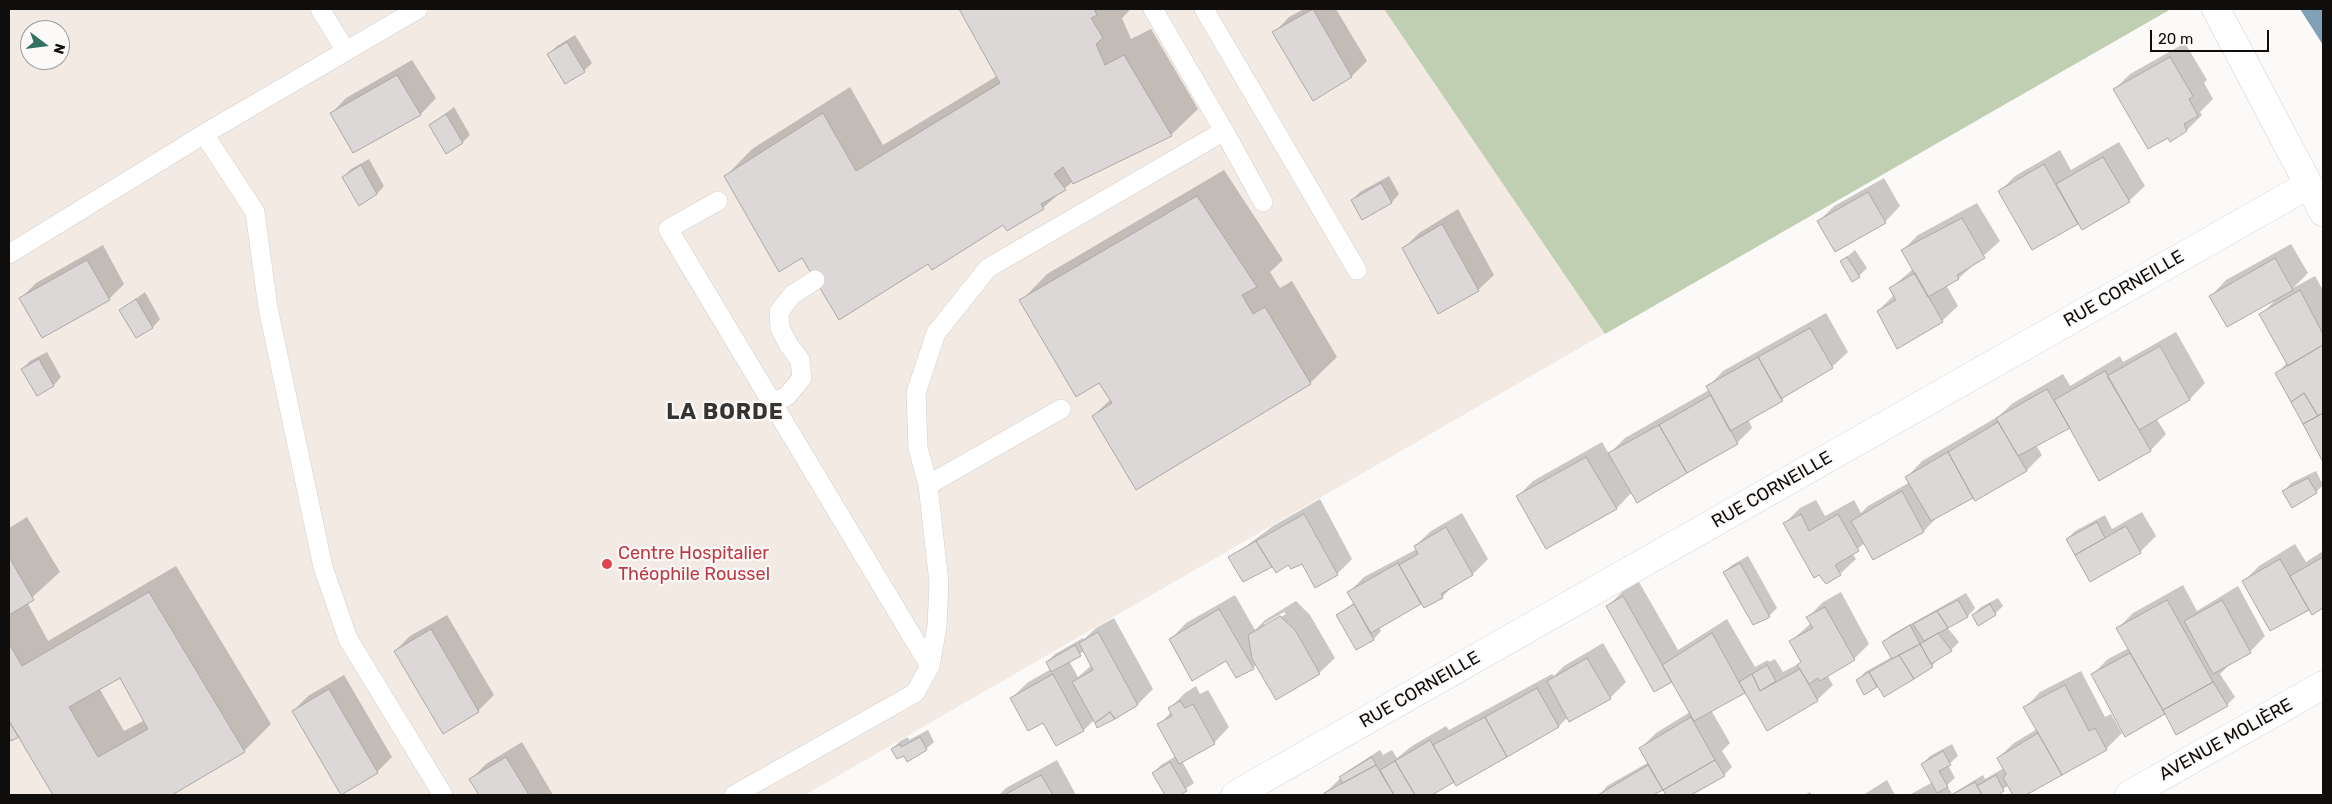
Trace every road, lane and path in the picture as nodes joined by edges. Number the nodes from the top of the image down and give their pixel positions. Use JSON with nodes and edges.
{"nodes":[{"id":1,"x":320,"y":9,"type":"edge"},
{"id":2,"x":418,"y":9,"type":"edge"},
{"id":3,"x":1153,"y":9,"type":"edge"},
{"id":4,"x":1204,"y":9,"type":"edge"},
{"id":5,"x":2216,"y":9,"type":"edge"},
{"id":6,"x":346,"y":51,"type":"junction"},
{"id":7,"x":1224,"y":131,"type":"junction"},
{"id":8,"x":204,"y":134,"type":"junction"},
{"id":9,"x":2308,"y":184,"type":"junction"},
{"id":10,"x":718,"y":201,"type":"dead end"},
{"id":11,"x":1263,"y":202,"type":"dead end"},
{"id":12,"x":2323,"y":212,"type":"edge"},
{"id":13,"x":9,"y":254,"type":"edge"},
{"id":14,"x":1357,"y":270,"type":"dead end"},
{"id":15,"x":815,"y":280,"type":"dead end"},
{"id":16,"x":772,"y":403,"type":"junction"},
{"id":17,"x":1061,"y":409,"type":"dead end"},
{"id":18,"x":928,"y":485,"type":"junction"},
{"id":19,"x":930,"y":666,"type":"junction"},
{"id":20,"x":2323,"y":685,"type":"edge"},
{"id":21,"x":442,"y":795,"type":"edge"},
{"id":22,"x":734,"y":795,"type":"edge"},
{"id":23,"x":1236,"y":795,"type":"edge"},
{"id":24,"x":2129,"y":795,"type":"edge"}],
"edges":[{"from":1,"to":6,"type":"lane"},
{"from":2,"to":6,"type":"lane"},
{"from":3,"to":7,"type":"lane"},
{"from":4,"to":14,"type":"lane"},
{"from":5,"to":9,"type":"street"},
{"from":6,"to":8,"type":"lane"},
{"from":7,"to":11,"type":"lane"},
{"from":7,"to":18,"type":"lane"},
{"from":8,"to":13,"type":"lane"},
{"from":8,"to":21,"type":"lane"},
{"from":9,"to":12,"type":"street"},
{"from":9,"to":23,"type":"street","name":"RUE CORNEILLE"},
{"from":10,"to":16,"type":"lane"},
{"from":15,"to":16,"type":"lane"},
{"from":16,"to":19,"type":"lane"},
{"from":17,"to":18,"type":"lane"},
{"from":18,"to":19,"type":"lane"},
{"from":19,"to":22,"type":"lane"},
{"from":20,"to":24,"type":"street","name":"AVENUE MOLIÈRE"}]}
